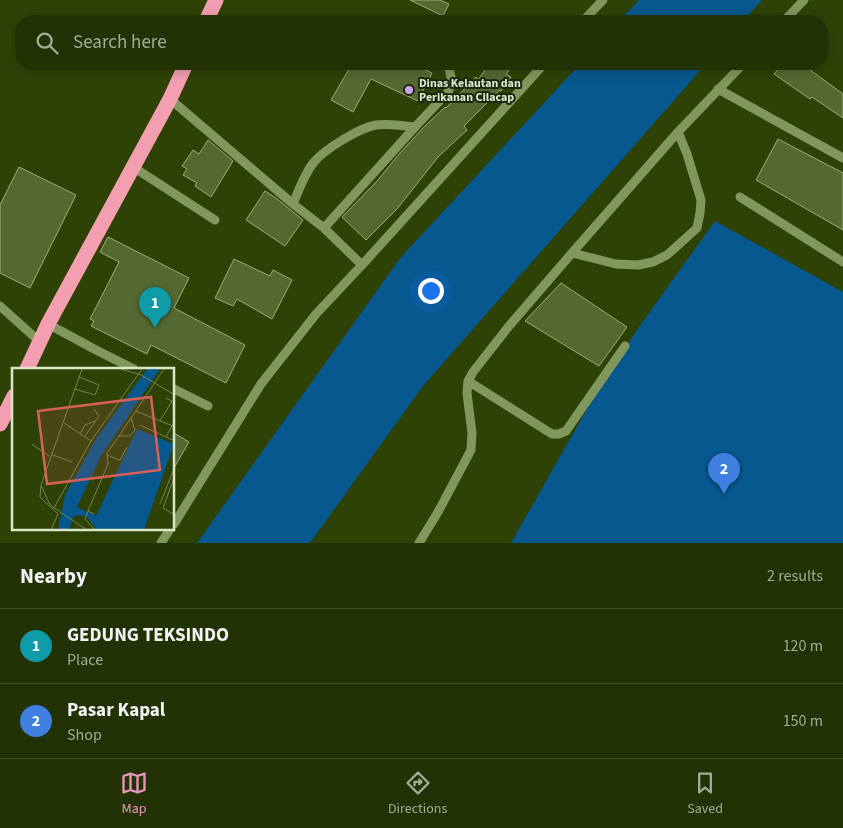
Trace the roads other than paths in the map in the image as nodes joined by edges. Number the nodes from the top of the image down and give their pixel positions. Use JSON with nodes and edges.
{"nodes":[{"id":1,"x":216,"y":0,"type":"edge"},
{"id":2,"x":603,"y":0,"type":"edge"},
{"id":3,"x":804,"y":0,"type":"edge"},
{"id":4,"x":209,"y":15,"type":"edge"},
{"id":5,"x":589,"y":15,"type":"edge"},
{"id":6,"x":790,"y":15,"type":"edge"},
{"id":7,"x":183,"y":70,"type":"edge"},
{"id":8,"x":449,"y":70,"type":"edge"},
{"id":9,"x":539,"y":70,"type":"edge"},
{"id":10,"x":737,"y":70,"type":"edge"},
{"id":11,"x":718,"y":89,"type":"junction"},
{"id":12,"x":170,"y":99,"type":"junction"},
{"id":13,"x":415,"y":127,"type":"junction"},
{"id":14,"x":678,"y":132,"type":"junction"},
{"id":15,"x":843,"y":158,"type":"edge"},
{"id":16,"x":133,"y":167,"type":"junction"},
{"id":17,"x":740,"y":197,"type":"dead end"},
{"id":18,"x":293,"y":204,"type":"junction"},
{"id":19,"x":215,"y":220,"type":"dead end"},
{"id":20,"x":324,"y":228,"type":"junction"},
{"id":21,"x":572,"y":253,"type":"junction"},
{"id":22,"x":843,"y":262,"type":"edge"},
{"id":23,"x":362,"y":265,"type":"junction"},
{"id":24,"x":0,"y":306,"type":"edge"},
{"id":25,"x":48,"y":324,"type":"junction"},
{"id":26,"x":40,"y":342,"type":"junction"},
{"id":27,"x":625,"y":346,"type":"dead end"},
{"id":28,"x":27,"y":368,"type":"edge"},
{"id":29,"x":132,"y":368,"type":"edge"},
{"id":30,"x":468,"y":381,"type":"junction"},
{"id":31,"x":175,"y":390,"type":"edge"},
{"id":32,"x":12,"y":400,"type":"edge"},
{"id":33,"x":208,"y":406,"type":"dead end"},
{"id":34,"x":0,"y":424,"type":"edge"},
{"id":35,"x":175,"y":522,"type":"edge"},
{"id":36,"x":169,"y":530,"type":"edge"},
{"id":37,"x":161,"y":543,"type":"edge"},
{"id":38,"x":419,"y":543,"type":"edge"}],
"edges":[{"from":1,"to":4,"type":"highway"},
{"from":2,"to":5,"type":"street"},
{"from":3,"to":6,"type":"street"},
{"from":7,"to":12,"type":"highway"},
{"from":8,"to":13,"type":"street"},
{"from":9,"to":23,"type":"street"},
{"from":10,"to":11,"type":"street"},
{"from":11,"to":14,"type":"street"},
{"from":11,"to":15,"type":"street"},
{"from":12,"to":16,"type":"highway"},
{"from":12,"to":18,"type":"street"},
{"from":13,"to":18,"type":"street"},
{"from":13,"to":20,"type":"street"},
{"from":14,"to":21,"type":"street"},
{"from":14,"to":21,"type":"street"},
{"from":16,"to":19,"type":"street"},
{"from":16,"to":25,"type":"highway"},
{"from":17,"to":22,"type":"street"},
{"from":18,"to":20,"type":"street"},
{"from":20,"to":23,"type":"street"},
{"from":21,"to":30,"type":"street"},
{"from":23,"to":35,"type":"street"},
{"from":24,"to":26,"type":"street"},
{"from":25,"to":26,"type":"highway"},
{"from":25,"to":29,"type":"street"},
{"from":26,"to":28,"type":"highway"},
{"from":27,"to":30,"type":"street"},
{"from":30,"to":38,"type":"street"},
{"from":31,"to":33,"type":"street"},
{"from":32,"to":34,"type":"highway"},
{"from":36,"to":37,"type":"street"}]}
